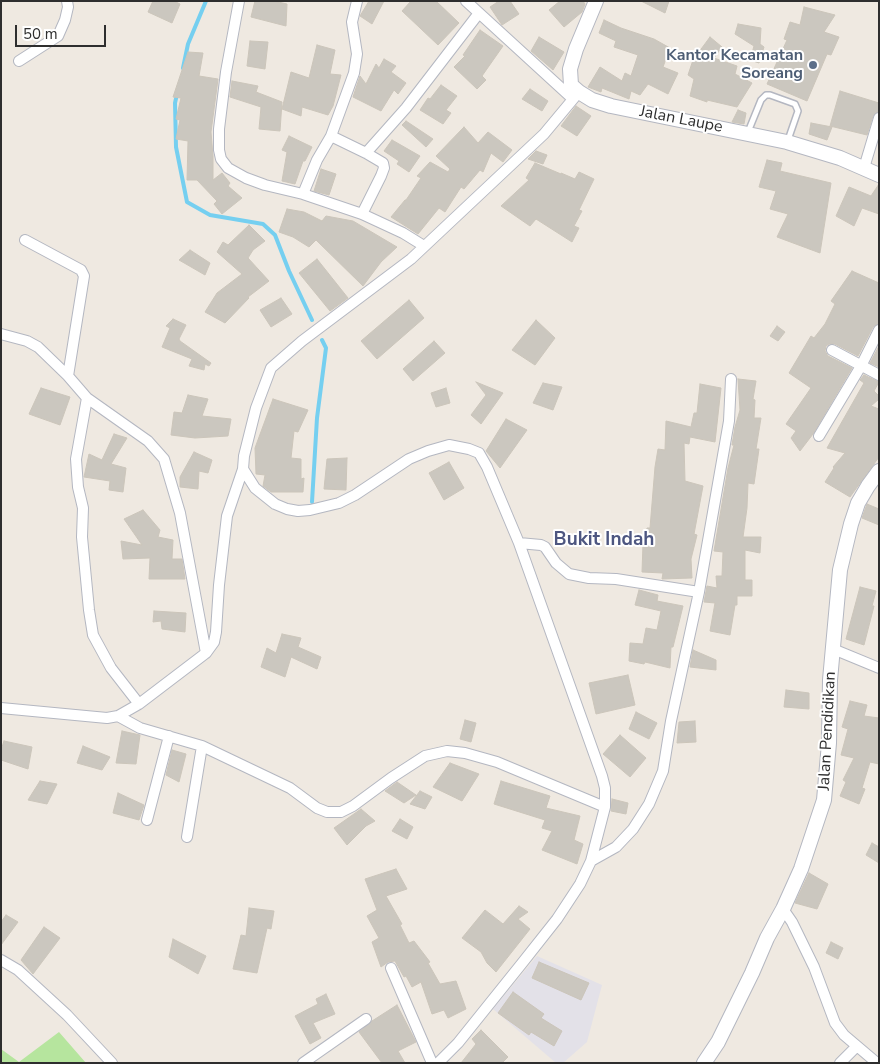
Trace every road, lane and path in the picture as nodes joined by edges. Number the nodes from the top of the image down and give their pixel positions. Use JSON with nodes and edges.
{"nodes":[{"id":1,"x":67,"y":1,"type":"edge"},
{"id":2,"x":239,"y":1,"type":"edge"},
{"id":3,"x":358,"y":1,"type":"edge"},
{"id":4,"x":466,"y":1,"type":"edge"},
{"id":5,"x":595,"y":2,"type":"edge"},
{"id":6,"x":479,"y":13,"type":"junction"},
{"id":7,"x":19,"y":61,"type":"dead end"},
{"id":8,"x":576,"y":96,"type":"junction"},
{"id":9,"x":879,"y":118,"type":"edge"},
{"id":10,"x":747,"y":133,"type":"junction"},
{"id":11,"x":331,"y":136,"type":"junction"},
{"id":12,"x":787,"y":142,"type":"junction"},
{"id":13,"x":366,"y":153,"type":"junction"},
{"id":14,"x":864,"y":168,"type":"junction"},
{"id":15,"x":879,"y":175,"type":"edge"},
{"id":16,"x":303,"y":194,"type":"junction"},
{"id":17,"x":362,"y":214,"type":"junction"},
{"id":18,"x":25,"y":240,"type":"dead end"},
{"id":19,"x":424,"y":246,"type":"junction"},
{"id":20,"x":879,"y":330,"type":"edge"},
{"id":21,"x":1,"y":334,"type":"edge"},
{"id":22,"x":832,"y":350,"type":"dead end"},
{"id":23,"x":862,"y":366,"type":"junction"},
{"id":24,"x":879,"y":375,"type":"edge"},
{"id":25,"x":68,"y":376,"type":"junction"},
{"id":26,"x":731,"y":379,"type":"dead end"},
{"id":27,"x":86,"y":398,"type":"junction"},
{"id":28,"x":819,"y":436,"type":"dead end"},
{"id":29,"x":243,"y":469,"type":"junction"},
{"id":30,"x":879,"y":471,"type":"edge"},
{"id":31,"x":519,"y":543,"type":"junction"},
{"id":32,"x":699,"y":592,"type":"junction"},
{"id":33,"x":833,"y":649,"type":"junction"},
{"id":34,"x":206,"y":653,"type":"junction"},
{"id":35,"x":879,"y":668,"type":"edge"},
{"id":36,"x":139,"y":704,"type":"junction"},
{"id":37,"x":1,"y":708,"type":"edge"},
{"id":38,"x":118,"y":716,"type":"junction"},
{"id":39,"x":169,"y":736,"type":"junction"},
{"id":40,"x":202,"y":746,"type":"junction"},
{"id":41,"x":605,"y":807,"type":"junction"},
{"id":42,"x":147,"y":820,"type":"dead end"},
{"id":43,"x":187,"y":837,"type":"dead end"},
{"id":44,"x":590,"y":861,"type":"junction"},
{"id":45,"x":783,"y":909,"type":"junction"},
{"id":46,"x":1,"y":960,"type":"edge"},
{"id":47,"x":391,"y":968,"type":"dead end"},
{"id":48,"x":366,"y":1019,"type":"dead end"},
{"id":49,"x":857,"y":1046,"type":"junction"},
{"id":50,"x":112,"y":1063,"type":"edge"},
{"id":51,"x":303,"y":1063,"type":"edge"},
{"id":52,"x":432,"y":1063,"type":"edge"},
{"id":53,"x":438,"y":1063,"type":"edge"},
{"id":54,"x":704,"y":1063,"type":"edge"},
{"id":55,"x":840,"y":1063,"type":"edge"},
{"id":56,"x":877,"y":1063,"type":"edge"}],
"edges":[{"from":1,"to":7,"type":"street"},
{"from":2,"to":16,"type":"street"},
{"from":3,"to":11,"type":"street"},
{"from":4,"to":6,"type":"street"},
{"from":5,"to":8,"type":"street"},
{"from":6,"to":8,"type":"street"},
{"from":6,"to":13,"type":"street"},
{"from":8,"to":10,"type":"street","name":"Jalan Laupe"},
{"from":8,"to":19,"type":"street"},
{"from":9,"to":14,"type":"street"},
{"from":10,"to":12,"type":"street","name":"Jalan Laupe"},
{"from":10,"to":12,"type":"lane"},
{"from":11,"to":13,"type":"street"},
{"from":11,"to":16,"type":"street"},
{"from":12,"to":14,"type":"street","name":"Jalan Laupe"},
{"from":13,"to":17,"type":"street"},
{"from":14,"to":15,"type":"street","name":"Jalan Laupe"},
{"from":16,"to":17,"type":"street"},
{"from":17,"to":19,"type":"street"},
{"from":18,"to":25,"type":"street"},
{"from":19,"to":29,"type":"street"},
{"from":20,"to":23,"type":"street"},
{"from":21,"to":25,"type":"street"},
{"from":22,"to":23,"type":"street"},
{"from":23,"to":24,"type":"street"},
{"from":23,"to":28,"type":"street"},
{"from":25,"to":27,"type":"street"},
{"from":26,"to":32,"type":"street"},
{"from":27,"to":34,"type":"street"},
{"from":27,"to":36,"type":"street"},
{"from":29,"to":31,"type":"street"},
{"from":29,"to":34,"type":"street"},
{"from":30,"to":33,"type":"street","name":"Jalan Pendidikan"},
{"from":31,"to":32,"type":"street"},
{"from":31,"to":41,"type":"street"},
{"from":32,"to":44,"type":"street"},
{"from":33,"to":35,"type":"street"},
{"from":33,"to":45,"type":"street","name":"Jalan Pendidikan"},
{"from":34,"to":36,"type":"street"},
{"from":36,"to":38,"type":"street"},
{"from":37,"to":38,"type":"street"},
{"from":38,"to":39,"type":"street"},
{"from":39,"to":40,"type":"street"},
{"from":39,"to":42,"type":"street"},
{"from":40,"to":41,"type":"street"},
{"from":40,"to":43,"type":"street"},
{"from":41,"to":44,"type":"street"},
{"from":44,"to":53,"type":"street"},
{"from":45,"to":49,"type":"street"},
{"from":45,"to":54,"type":"street","name":"Jalan Pendidikan"},
{"from":46,"to":50,"type":"street"},
{"from":47,"to":52,"type":"street"},
{"from":48,"to":51,"type":"street"},
{"from":49,"to":55,"type":"street"},
{"from":49,"to":56,"type":"street"}]}
